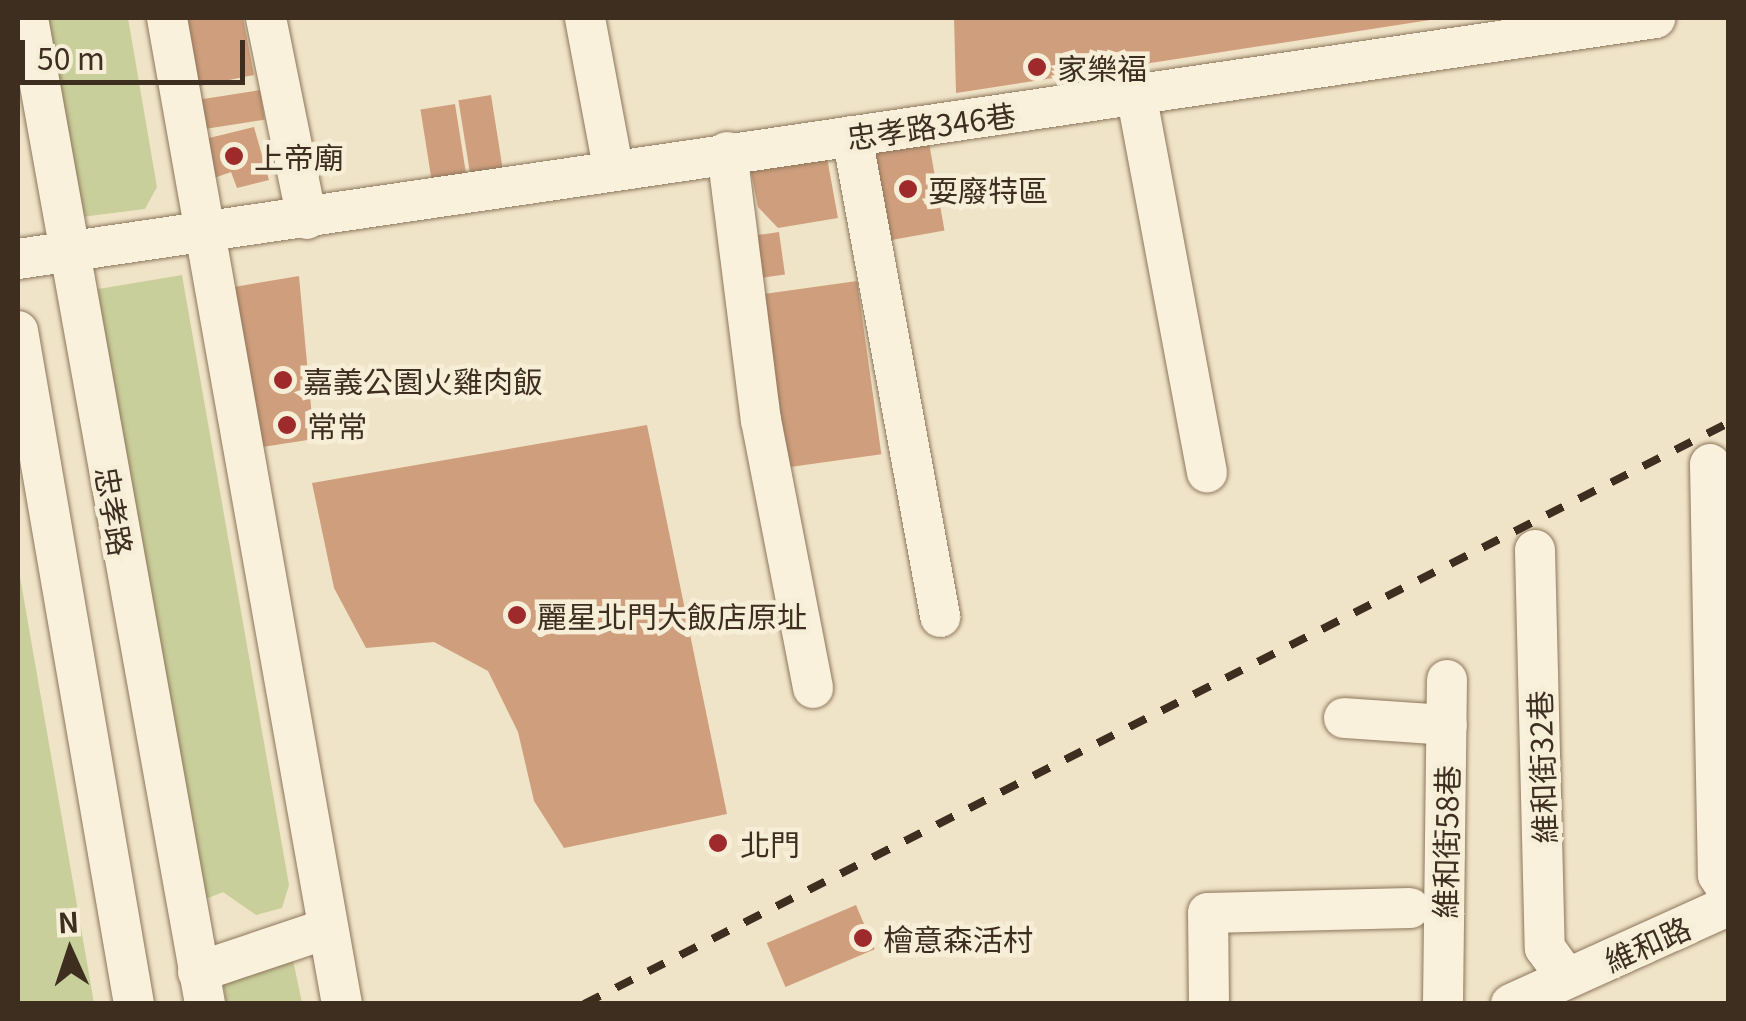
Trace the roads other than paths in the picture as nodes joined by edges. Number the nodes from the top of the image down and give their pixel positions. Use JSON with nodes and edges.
{"nodes":[{"id":1,"x":28,"y":18,"type":"edge"},
{"id":2,"x":167,"y":18,"type":"edge"},
{"id":3,"x":266,"y":18,"type":"edge"},
{"id":4,"x":585,"y":18,"type":"edge"},
{"id":5,"x":1655,"y":18,"type":"edge"},
{"id":6,"x":1136,"y":92,"type":"junction"},
{"id":7,"x":852,"y":136,"type":"junction"},
{"id":8,"x":726,"y":152,"type":"junction"},
{"id":9,"x":613,"y":168,"type":"junction"},
{"id":10,"x":307,"y":218,"type":"junction"},
{"id":11,"x":207,"y":234,"type":"junction"},
{"id":12,"x":68,"y":250,"type":"junction"},
{"id":13,"x":18,"y":259,"type":"edge"},
{"id":14,"x":18,"y":331,"type":"edge"},
{"id":15,"x":1710,"y":464,"type":"dead end"},
{"id":16,"x":1207,"y":472,"type":"dead end"},
{"id":17,"x":1535,"y":550,"type":"dead end"},
{"id":18,"x":940,"y":617,"type":"dead end"},
{"id":19,"x":1447,"y":680,"type":"dead end"},
{"id":20,"x":813,"y":688,"type":"dead end"},
{"id":21,"x":1344,"y":718,"type":"dead end"},
{"id":22,"x":1446,"y":725,"type":"junction"},
{"id":23,"x":1728,"y":891,"type":"edge"},
{"id":24,"x":1728,"y":906,"type":"edge"},
{"id":25,"x":1410,"y":908,"type":"dead end"},
{"id":26,"x":326,"y":929,"type":"junction"},
{"id":27,"x":1568,"y":978,"type":"junction"},
{"id":28,"x":201,"y":988,"type":"edge"},
{"id":29,"x":134,"y":1004,"type":"edge"},
{"id":30,"x":342,"y":1004,"type":"edge"},
{"id":31,"x":1209,"y":1004,"type":"edge"},
{"id":32,"x":1443,"y":1004,"type":"edge"},
{"id":33,"x":1510,"y":1004,"type":"edge"}],
"edges":[{"from":1,"to":12,"type":"street","name":"忠孝路"},
{"from":2,"to":11,"type":"street"},
{"from":3,"to":10,"type":"street"},
{"from":4,"to":9,"type":"street"},
{"from":5,"to":6,"type":"street","name":"忠孝路346巷"},
{"from":6,"to":7,"type":"street","name":"忠孝路346巷"},
{"from":6,"to":16,"type":"street"},
{"from":7,"to":8,"type":"street","name":"忠孝路346巷"},
{"from":7,"to":18,"type":"street"},
{"from":8,"to":9,"type":"street","name":"忠孝路346巷"},
{"from":8,"to":20,"type":"street"},
{"from":9,"to":10,"type":"street","name":"忠孝路346巷"},
{"from":10,"to":11,"type":"street","name":"忠孝路346巷"},
{"from":11,"to":12,"type":"street","name":"忠孝路346巷"},
{"from":11,"to":26,"type":"street"},
{"from":12,"to":13,"type":"street","name":"忠孝路346巷"},
{"from":12,"to":28,"type":"street","name":"忠孝路"},
{"from":14,"to":29,"type":"street"},
{"from":15,"to":23,"type":"street"},
{"from":17,"to":27,"type":"street","name":"維和街32巷"},
{"from":19,"to":22,"type":"street","name":"維和街58巷"},
{"from":21,"to":22,"type":"street"},
{"from":22,"to":32,"type":"street","name":"維和街58巷"},
{"from":24,"to":27,"type":"street","name":"維和路"},
{"from":25,"to":31,"type":"street","name":"維和街58巷"},
{"from":26,"to":28,"type":"street"},
{"from":26,"to":30,"type":"street"},
{"from":27,"to":33,"type":"street","name":"維和路"}]}
